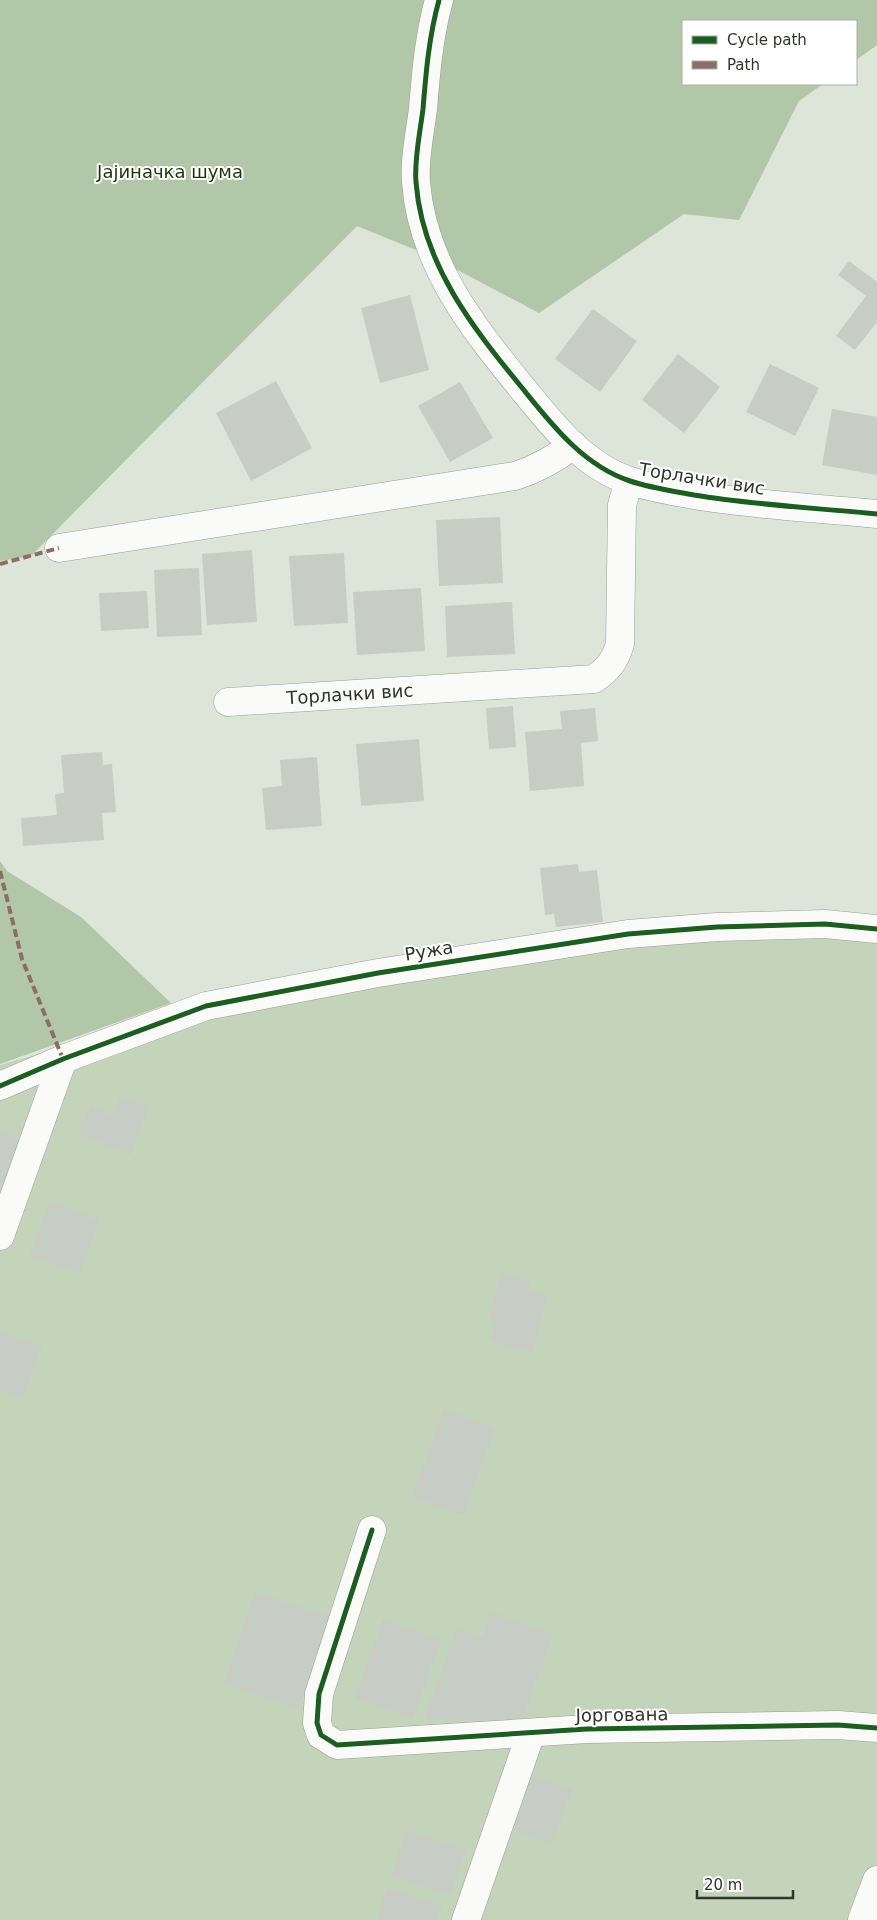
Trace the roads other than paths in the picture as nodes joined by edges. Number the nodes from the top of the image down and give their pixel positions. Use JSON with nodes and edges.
{"nodes":[{"id":1,"x":438,"y":0,"type":"edge"},
{"id":2,"x":573,"y":445,"type":"junction"},
{"id":3,"x":629,"y":481,"type":"junction"},
{"id":4,"x":877,"y":514,"type":"edge"},
{"id":5,"x":59,"y":548,"type":"dead end"},
{"id":6,"x":228,"y":702,"type":"dead end"},
{"id":7,"x":877,"y":929,"type":"edge"},
{"id":8,"x":64,"y":1059,"type":"junction"},
{"id":9,"x":0,"y":1086,"type":"edge"},
{"id":10,"x":0,"y":1236,"type":"edge"},
{"id":11,"x":372,"y":1530,"type":"dead end"},
{"id":12,"x":877,"y":1728,"type":"edge"},
{"id":13,"x":531,"y":1733,"type":"junction"},
{"id":14,"x":877,"y":1880,"type":"edge"},
{"id":15,"x":466,"y":1920,"type":"edge"},
{"id":16,"x":862,"y":1920,"type":"edge"}],
"edges":[{"from":1,"to":2,"type":"street","name":"Торлачки вис"},
{"from":2,"to":3,"type":"street","name":"Торлачки вис"},
{"from":2,"to":5,"type":"street"},
{"from":3,"to":4,"type":"street","name":"Торлачки вис"},
{"from":3,"to":6,"type":"street","name":"Торлачки вис"},
{"from":7,"to":8,"type":"street","name":"Ружа"},
{"from":8,"to":9,"type":"street","name":"Ружа"},
{"from":8,"to":10,"type":"street"},
{"from":11,"to":13,"type":"street","name":"Јоргована"},
{"from":12,"to":13,"type":"street","name":"Јоргована"},
{"from":13,"to":15,"type":"street"},
{"from":14,"to":16,"type":"street"}]}
